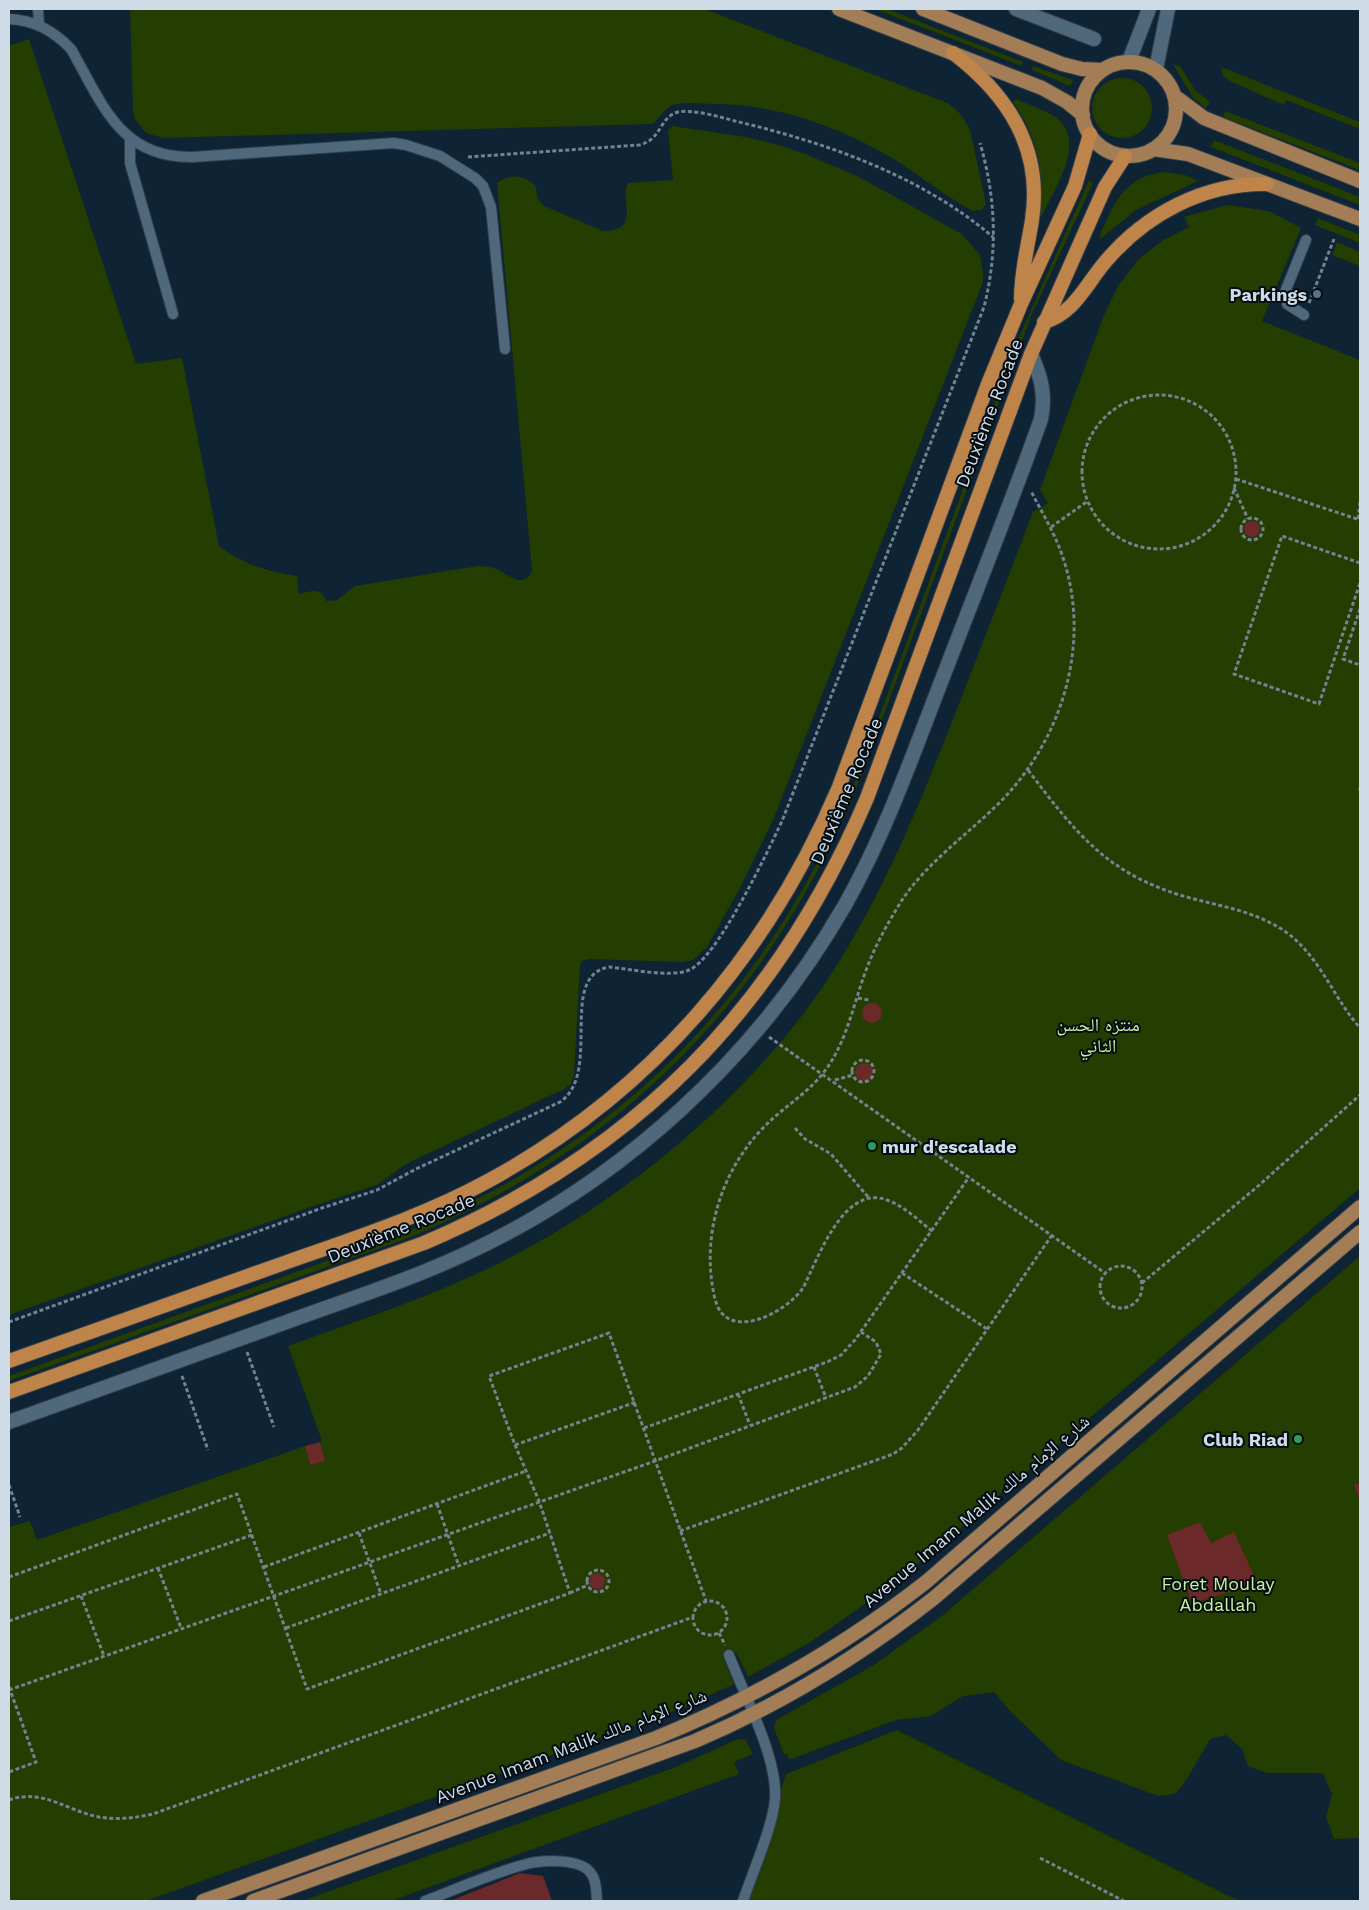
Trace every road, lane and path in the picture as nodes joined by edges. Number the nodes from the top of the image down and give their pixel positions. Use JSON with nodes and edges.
{"nodes":[{"id":1,"x":38,"y":9,"type":"edge"},
{"id":2,"x":839,"y":9,"type":"edge"},
{"id":3,"x":923,"y":9,"type":"edge"},
{"id":4,"x":1016,"y":9,"type":"edge"},
{"id":5,"x":1149,"y":9,"type":"edge"},
{"id":6,"x":1168,"y":9,"type":"edge"},
{"id":7,"x":9,"y":19,"type":"edge"},
{"id":8,"x":39,"y":25,"type":"junction"},
{"id":9,"x":1094,"y":39,"type":"dead end"},
{"id":10,"x":954,"y":53,"type":"junction"},
{"id":11,"x":1129,"y":61,"type":"junction"},
{"id":12,"x":1156,"y":69,"type":"junction"},
{"id":13,"x":1103,"y":70,"type":"junction"},
{"id":14,"x":1176,"y":97,"type":"junction"},
{"id":15,"x":1083,"y":115,"type":"junction"},
{"id":16,"x":1090,"y":134,"type":"junction"},
{"id":17,"x":130,"y":139,"type":"junction"},
{"id":18,"x":980,"y":143,"type":"dead end"},
{"id":19,"x":1153,"y":149,"type":"junction"},
{"id":20,"x":1125,"y":156,"type":"junction"},
{"id":21,"x":445,"y":159,"type":"junction"},
{"id":22,"x":1360,"y":181,"type":"edge"},
{"id":23,"x":1267,"y":184,"type":"junction"},
{"id":24,"x":1360,"y":219,"type":"edge"},
{"id":25,"x":994,"y":237,"type":"junction"},
{"id":26,"x":1334,"y":239,"type":"dead end"},
{"id":27,"x":1306,"y":240,"type":"dead end"},
{"id":28,"x":1021,"y":304,"type":"junction"},
{"id":29,"x":173,"y":314,"type":"dead end"},
{"id":30,"x":1304,"y":315,"type":"joint"},
{"id":31,"x":1044,"y":322,"type":"junction"},
{"id":32,"x":505,"y":349,"type":"dead end"},
{"id":33,"x":1031,"y":354,"type":"junction"},
{"id":34,"x":1021,"y":476,"type":"junction"},
{"id":35,"x":1236,"y":479,"type":"junction"},
{"id":36,"x":1234,"y":488,"type":"junction"},
{"id":37,"x":1088,"y":501,"type":"junction"},
{"id":38,"x":1360,"y":502,"type":"edge"},
{"id":39,"x":1248,"y":519,"type":"junction"},
{"id":40,"x":1359,"y":520,"type":"edge"},
{"id":41,"x":1051,"y":527,"type":"junction"},
{"id":42,"x":1360,"y":563,"type":"edge"},
{"id":43,"x":1360,"y":583,"type":"edge"},
{"id":44,"x":1360,"y":609,"type":"edge"},
{"id":45,"x":1338,"y":649,"type":"junction"},
{"id":46,"x":1345,"y":652,"type":"junction"},
{"id":47,"x":1360,"y":665,"type":"edge"},
{"id":48,"x":1028,"y":770,"type":"junction"},
{"id":49,"x":1360,"y":788,"type":"edge"},
{"id":50,"x":1360,"y":793,"type":"edge"},
{"id":51,"x":858,"y":998,"type":"junction"},
{"id":52,"x":869,"y":1000,"type":"dead end"},
{"id":53,"x":1360,"y":1028,"type":"edge"},
{"id":54,"x":758,"y":1029,"type":"junction"},
{"id":55,"x":824,"y":1073,"type":"junction"},
{"id":56,"x":853,"y":1075,"type":"junction"},
{"id":57,"x":834,"y":1080,"type":"junction"},
{"id":58,"x":1360,"y":1095,"type":"edge"},
{"id":59,"x":795,"y":1128,"type":"dead end"},
{"id":60,"x":970,"y":1177,"type":"junction"},
{"id":61,"x":869,"y":1198,"type":"junction"},
{"id":62,"x":1360,"y":1208,"type":"edge"},
{"id":63,"x":932,"y":1231,"type":"junction"},
{"id":64,"x":1360,"y":1232,"type":"edge"},
{"id":65,"x":1052,"y":1235,"type":"junction"},
{"id":66,"x":902,"y":1273,"type":"junction"},
{"id":67,"x":1104,"y":1273,"type":"junction"},
{"id":68,"x":1142,"y":1283,"type":"junction"},
{"id":69,"x":9,"y":1322,"type":"edge"},
{"id":70,"x":987,"y":1329,"type":"junction"},
{"id":71,"x":861,"y":1332,"type":"junction"},
{"id":72,"x":242,"y":1338,"type":"junction"},
{"id":73,"x":9,"y":1361,"type":"edge"},
{"id":74,"x":177,"y":1361,"type":"junction"},
{"id":75,"x":814,"y":1367,"type":"junction"},
{"id":76,"x":9,"y":1392,"type":"edge"},
{"id":77,"x":738,"y":1394,"type":"junction"},
{"id":78,"x":826,"y":1398,"type":"junction"},
{"id":79,"x":636,"y":1402,"type":"junction"},
{"id":80,"x":9,"y":1422,"type":"edge"},
{"id":81,"x":750,"y":1425,"type":"junction"},
{"id":82,"x":274,"y":1427,"type":"dead end"},
{"id":83,"x":644,"y":1428,"type":"junction"},
{"id":84,"x":515,"y":1445,"type":"junction"},
{"id":85,"x":208,"y":1450,"type":"dead end"},
{"id":86,"x":655,"y":1461,"type":"junction"},
{"id":87,"x":526,"y":1472,"type":"junction"},
{"id":88,"x":9,"y":1485,"type":"edge"},
{"id":89,"x":539,"y":1502,"type":"junction"},
{"id":90,"x":437,"y":1504,"type":"junction"},
{"id":91,"x":20,"y":1517,"type":"dead end"},
{"id":92,"x":680,"y":1530,"type":"junction"},
{"id":93,"x":550,"y":1532,"type":"junction"},
{"id":94,"x":359,"y":1533,"type":"junction"},
{"id":95,"x":448,"y":1534,"type":"junction"},
{"id":96,"x":252,"y":1536,"type":"junction"},
{"id":97,"x":370,"y":1562,"type":"junction"},
{"id":98,"x":459,"y":1566,"type":"junction"},
{"id":99,"x":263,"y":1567,"type":"junction"},
{"id":100,"x":158,"y":1568,"type":"junction"},
{"id":101,"x":9,"y":1577,"type":"edge"},
{"id":102,"x":588,"y":1585,"type":"junction"},
{"id":103,"x":570,"y":1593,"type":"junction"},
{"id":104,"x":381,"y":1594,"type":"junction"},
{"id":105,"x":274,"y":1595,"type":"junction"},
{"id":106,"x":81,"y":1596,"type":"junction"},
{"id":107,"x":706,"y":1601,"type":"junction"},
{"id":108,"x":693,"y":1617,"type":"junction"},
{"id":109,"x":9,"y":1621,"type":"edge"},
{"id":110,"x":181,"y":1628,"type":"junction"},
{"id":111,"x":286,"y":1628,"type":"junction"},
{"id":112,"x":729,"y":1655,"type":"dead end"},
{"id":113,"x":104,"y":1656,"type":"junction"},
{"id":114,"x":9,"y":1689,"type":"edge"},
{"id":115,"x":746,"y":1698,"type":"junction"},
{"id":116,"x":753,"y":1715,"type":"junction"},
{"id":117,"x":9,"y":1772,"type":"edge"},
{"id":118,"x":9,"y":1800,"type":"edge"},
{"id":119,"x":1040,"y":1858,"type":"dead end"},
{"id":120,"x":203,"y":1901,"type":"edge"},
{"id":121,"x":254,"y":1901,"type":"edge"},
{"id":122,"x":425,"y":1901,"type":"edge"},
{"id":123,"x":597,"y":1901,"type":"edge"},
{"id":124,"x":743,"y":1901,"type":"edge"},
{"id":125,"x":1124,"y":1901,"type":"edge"}],
"edges":[{"from":1,"to":8,"type":"lane"},
{"from":2,"to":10,"type":"main road"},
{"from":3,"to":13,"type":"main road"},
{"from":4,"to":9,"type":"street"},
{"from":5,"to":11,"type":"street"},
{"from":6,"to":12,"type":"street"},
{"from":7,"to":8,"type":"lane"},
{"from":8,"to":17,"type":"lane"},
{"from":10,"to":15,"type":"main road"},
{"from":10,"to":28,"type":"highway"},
{"from":11,"to":12,"type":"main road"},
{"from":11,"to":13,"type":"main road"},
{"from":12,"to":14,"type":"main road"},
{"from":13,"to":15,"type":"main road"},
{"from":14,"to":19,"type":"main road"},
{"from":14,"to":22,"type":"main road"},
{"from":15,"to":16,"type":"main road"},
{"from":16,"to":20,"type":"main road"},
{"from":16,"to":28,"type":"highway","name":"Deuxième Rocade"},
{"from":17,"to":21,"type":"lane"},
{"from":17,"to":29,"type":"lane"},
{"from":18,"to":25,"type":"path"},
{"from":19,"to":20,"type":"main road"},
{"from":19,"to":23,"type":"main road"},
{"from":20,"to":31,"type":"highway","name":"Deuxième Rocade"},
{"from":21,"to":25,"type":"path"},
{"from":21,"to":32,"type":"lane"},
{"from":23,"to":24,"type":"main road"},
{"from":23,"to":31,"type":"highway"},
{"from":25,"to":69,"type":"path"},
{"from":26,"to":30,"type":"path"},
{"from":27,"to":30,"type":"lane"},
{"from":28,"to":73,"type":"highway","name":"Deuxième Rocade"},
{"from":31,"to":33,"type":"highway","name":"Deuxième Rocade"},
{"from":33,"to":34,"type":"street"},
{"from":33,"to":76,"type":"highway","name":"Deuxième Rocade"},
{"from":34,"to":41,"type":"path"},
{"from":34,"to":54,"type":"street"},
{"from":35,"to":36,"type":"path"},
{"from":35,"to":37,"type":"path"},
{"from":35,"to":40,"type":"path"},
{"from":36,"to":37,"type":"path"},
{"from":36,"to":39,"type":"path"},
{"from":37,"to":41,"type":"path"},
{"from":38,"to":40,"type":"path"},
{"from":39,"to":39,"type":"path"},
{"from":41,"to":48,"type":"path"},
{"from":42,"to":45,"type":"path"},
{"from":43,"to":45,"type":"path"},
{"from":44,"to":46,"type":"path"},
{"from":45,"to":46,"type":"path"},
{"from":46,"to":47,"type":"path"},
{"from":48,"to":51,"type":"path"},
{"from":48,"to":53,"type":"path"},
{"from":49,"to":50,"type":"path"},
{"from":51,"to":52,"type":"path"},
{"from":51,"to":55,"type":"path"},
{"from":54,"to":55,"type":"path"},
{"from":54,"to":72,"type":"street"},
{"from":55,"to":57,"type":"path"},
{"from":55,"to":61,"type":"path"},
{"from":56,"to":56,"type":"path"},
{"from":56,"to":57,"type":"path"},
{"from":57,"to":60,"type":"path"},
{"from":58,"to":68,"type":"path"},
{"from":59,"to":61,"type":"path"},
{"from":60,"to":63,"type":"path"},
{"from":60,"to":65,"type":"path"},
{"from":61,"to":63,"type":"path"},
{"from":62,"to":115,"type":"main road","name":"Avenue Imam Malik شارع الإمام مالك"},
{"from":63,"to":66,"type":"path"},
{"from":64,"to":116,"type":"main road","name":"Avenue Imam Malik شارع الإمام مالك"},
{"from":65,"to":67,"type":"path"},
{"from":65,"to":70,"type":"path"},
{"from":66,"to":70,"type":"path"},
{"from":66,"to":71,"type":"path"},
{"from":67,"to":68,"type":"path"},
{"from":67,"to":68,"type":"path"},
{"from":70,"to":92,"type":"path"},
{"from":71,"to":75,"type":"path"},
{"from":71,"to":78,"type":"path"},
{"from":72,"to":74,"type":"street"},
{"from":72,"to":82,"type":"path"},
{"from":74,"to":80,"type":"street"},
{"from":74,"to":85,"type":"path"},
{"from":75,"to":77,"type":"path"},
{"from":75,"to":78,"type":"path"},
{"from":77,"to":81,"type":"path"},
{"from":77,"to":83,"type":"path"},
{"from":78,"to":81,"type":"path"},
{"from":79,"to":83,"type":"path"},
{"from":79,"to":84,"type":"path"},
{"from":79,"to":84,"type":"path"},
{"from":81,"to":86,"type":"path"},
{"from":83,"to":86,"type":"path"},
{"from":84,"to":87,"type":"path"},
{"from":86,"to":89,"type":"path"},
{"from":86,"to":92,"type":"path"},
{"from":87,"to":89,"type":"path"},
{"from":87,"to":90,"type":"path"},
{"from":88,"to":91,"type":"path"},
{"from":89,"to":93,"type":"path"},
{"from":89,"to":95,"type":"path"},
{"from":90,"to":94,"type":"path"},
{"from":90,"to":95,"type":"path"},
{"from":92,"to":107,"type":"path"},
{"from":93,"to":98,"type":"path"},
{"from":93,"to":103,"type":"path"},
{"from":94,"to":97,"type":"path"},
{"from":94,"to":99,"type":"path"},
{"from":95,"to":97,"type":"path"},
{"from":95,"to":98,"type":"path"},
{"from":96,"to":99,"type":"path"},
{"from":96,"to":100,"type":"path"},
{"from":96,"to":101,"type":"path"},
{"from":97,"to":104,"type":"path"},
{"from":97,"to":105,"type":"path"},
{"from":98,"to":104,"type":"path"},
{"from":99,"to":105,"type":"path"},
{"from":100,"to":106,"type":"path"},
{"from":100,"to":110,"type":"path"},
{"from":102,"to":102,"type":"path"},
{"from":102,"to":103,"type":"path"},
{"from":103,"to":111,"type":"path"},
{"from":104,"to":111,"type":"path"},
{"from":105,"to":110,"type":"path"},
{"from":105,"to":111,"type":"path"},
{"from":106,"to":109,"type":"path"},
{"from":106,"to":113,"type":"path"},
{"from":107,"to":108,"type":"path"},
{"from":107,"to":108,"type":"path"},
{"from":108,"to":118,"type":"path"},
{"from":110,"to":113,"type":"path"},
{"from":112,"to":115,"type":"lane"},
{"from":113,"to":114,"type":"path"},
{"from":114,"to":117,"type":"path"},
{"from":115,"to":116,"type":"lane"},
{"from":115,"to":120,"type":"main road","name":"Avenue Imam Malik شارع الإمام مالك"},
{"from":116,"to":121,"type":"main road","name":"Avenue Imam Malik شارع الإمام مالك"},
{"from":116,"to":124,"type":"lane"},
{"from":119,"to":125,"type":"path"},
{"from":122,"to":123,"type":"lane"}]}
